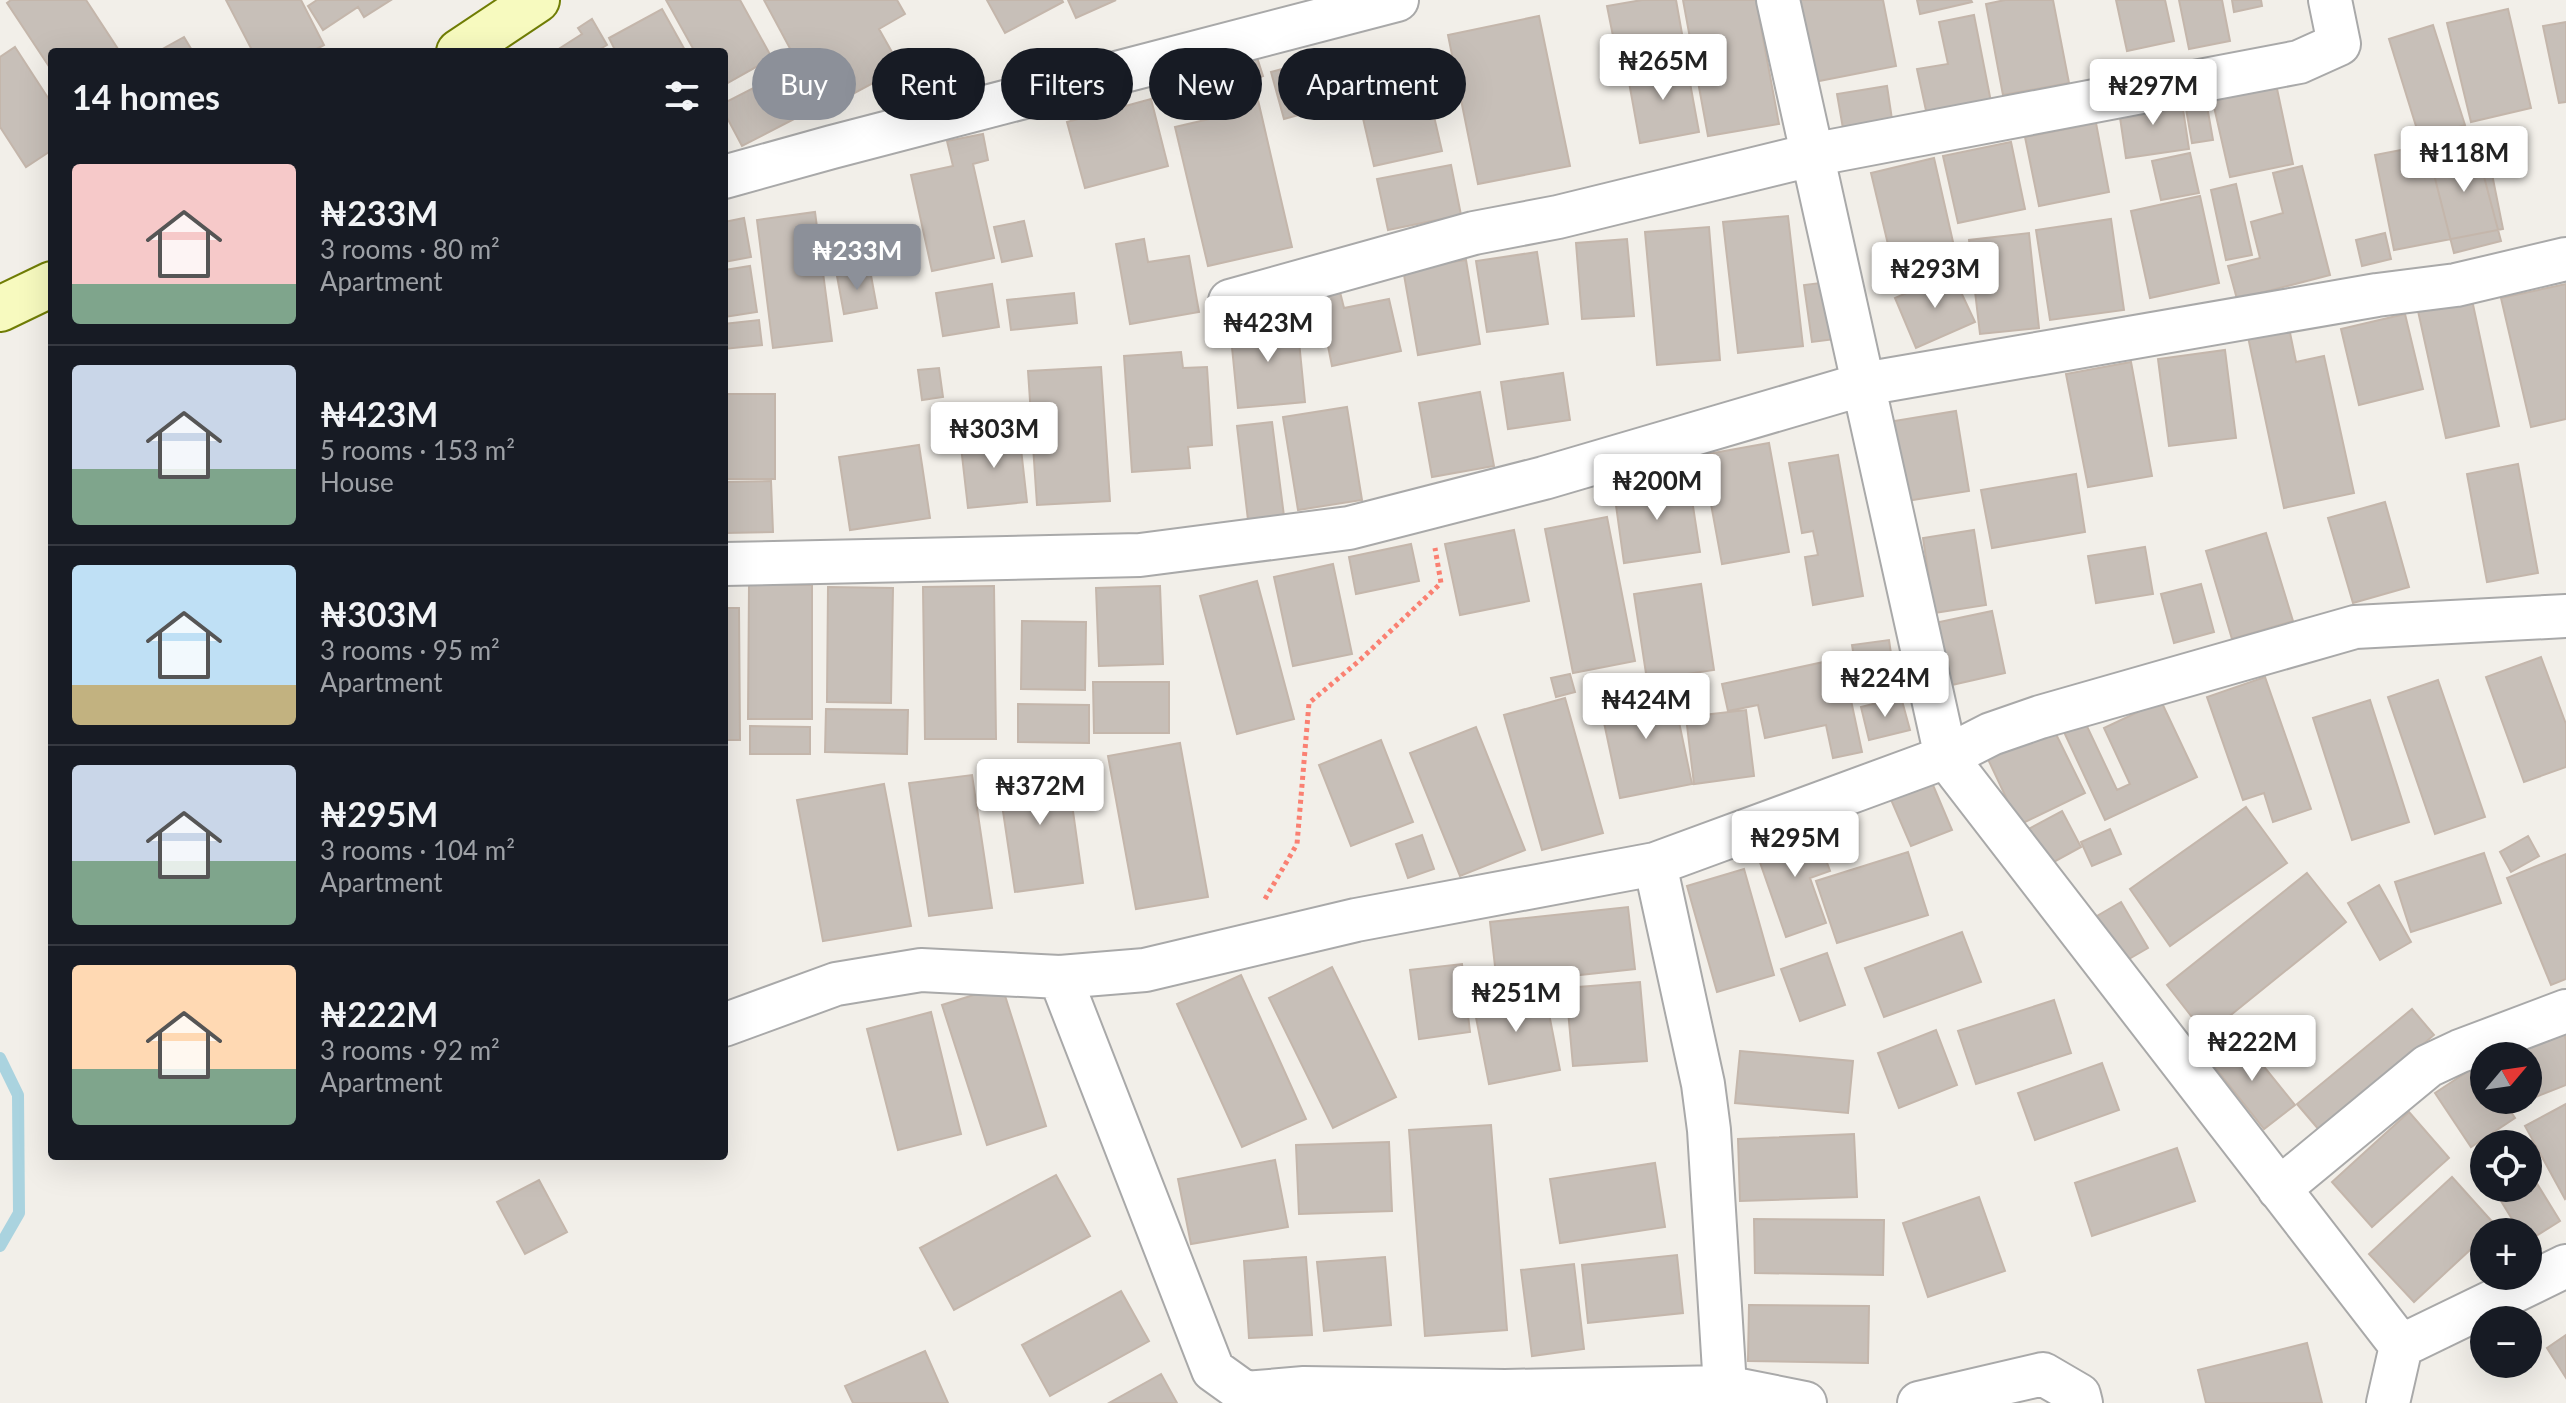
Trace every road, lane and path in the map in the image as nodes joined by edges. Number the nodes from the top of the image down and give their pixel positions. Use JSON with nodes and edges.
{"nodes":[{"id":1,"x":537,"y":0,"type":"edge"},
{"id":2,"x":1397,"y":0,"type":"edge"},
{"id":3,"x":1778,"y":0,"type":"edge"},
{"id":4,"x":2330,"y":0,"type":"edge"},
{"id":5,"x":465,"y":48,"type":"edge"},
{"id":6,"x":1811,"y":155,"type":"junction"},
{"id":7,"x":728,"y":176,"type":"edge"},
{"id":8,"x":2566,"y":259,"type":"edge"},
{"id":9,"x":48,"y":286,"type":"edge"},
{"id":10,"x":1230,"y":301,"type":"dead end"},
{"id":11,"x":0,"y":309,"type":"edge"},
{"id":12,"x":1864,"y":384,"type":"junction"},
{"id":13,"x":1428,"y":508,"type":"junction"},
{"id":14,"x":728,"y":564,"type":"edge"},
{"id":15,"x":2566,"y":616,"type":"edge"},
{"id":16,"x":1946,"y":757,"type":"junction"},
{"id":17,"x":1655,"y":864,"type":"junction"},
{"id":18,"x":1238,"y":947,"type":"junction"},
{"id":19,"x":1060,"y":977,"type":"junction"},
{"id":20,"x":2566,"y":1011,"type":"edge"},
{"id":21,"x":728,"y":1024,"type":"edge"},
{"id":22,"x":2279,"y":1189,"type":"junction"},
{"id":23,"x":2566,"y":1266,"type":"edge"},
{"id":24,"x":2401,"y":1346,"type":"junction"},
{"id":25,"x":1725,"y":1387,"type":"junction"},
{"id":26,"x":1805,"y":1403,"type":"edge"},
{"id":27,"x":1919,"y":1403,"type":"edge"},
{"id":28,"x":2081,"y":1403,"type":"edge"},
{"id":29,"x":2388,"y":1403,"type":"edge"}],
"edges":[{"from":1,"to":5,"type":"main road"},
{"from":2,"to":7,"type":"street"},
{"from":3,"to":6,"type":"street"},
{"from":4,"to":6,"type":"street"},
{"from":6,"to":10,"type":"street"},
{"from":6,"to":12,"type":"street"},
{"from":8,"to":12,"type":"street"},
{"from":9,"to":11,"type":"main road"},
{"from":12,"to":13,"type":"street"},
{"from":12,"to":16,"type":"street"},
{"from":13,"to":14,"type":"street"},
{"from":13,"to":18,"type":"path"},
{"from":15,"to":16,"type":"street"},
{"from":16,"to":17,"type":"street"},
{"from":16,"to":22,"type":"street"},
{"from":17,"to":18,"type":"street"},
{"from":17,"to":25,"type":"street"},
{"from":18,"to":19,"type":"street"},
{"from":19,"to":21,"type":"street"},
{"from":19,"to":25,"type":"street"},
{"from":20,"to":22,"type":"street"},
{"from":22,"to":24,"type":"street"},
{"from":23,"to":24,"type":"street"},
{"from":24,"to":29,"type":"street"},
{"from":25,"to":26,"type":"street"},
{"from":27,"to":28,"type":"street"}]}
